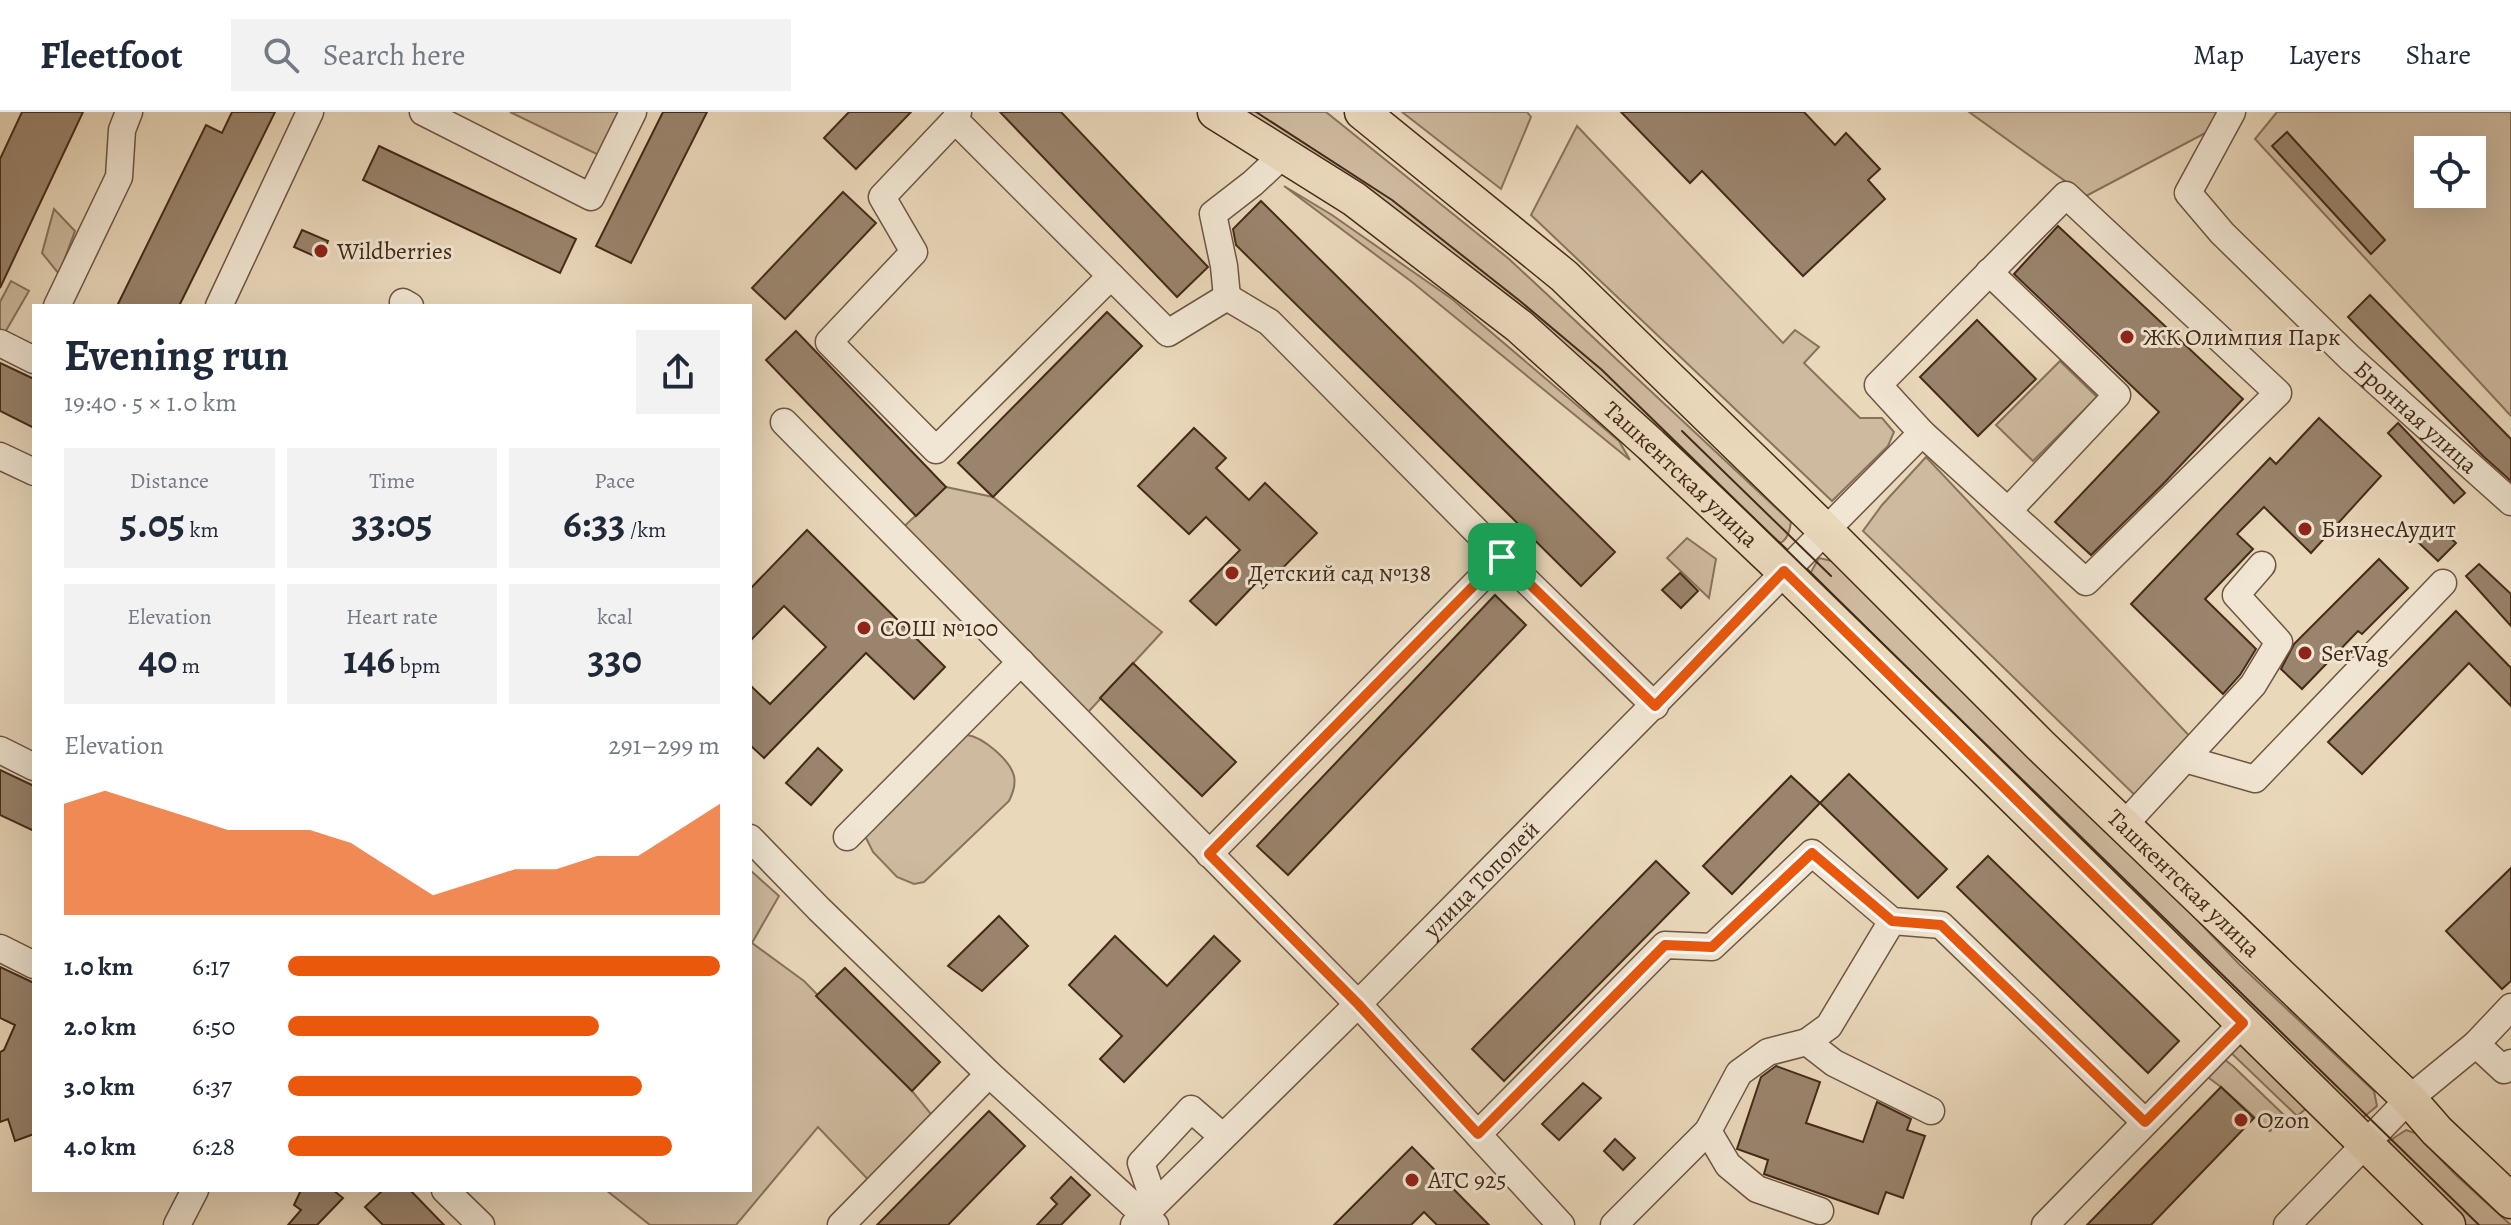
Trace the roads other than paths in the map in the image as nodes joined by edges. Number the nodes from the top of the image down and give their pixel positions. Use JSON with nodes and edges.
{"nodes":[{"id":1,"x":129,"y":112,"type":"edge"},
{"id":2,"x":310,"y":112,"type":"edge"},
{"id":3,"x":423,"y":112,"type":"edge"},
{"id":4,"x":633,"y":112,"type":"edge"},
{"id":5,"x":1215,"y":112,"type":"edge"},
{"id":6,"x":1362,"y":112,"type":"edge"},
{"id":7,"x":2232,"y":112,"type":"edge"},
{"id":8,"x":957,"y":116,"type":"edge"},
{"id":9,"x":1283,"y":155,"type":"junction"},
{"id":10,"x":1989,"y":272,"type":"junction"},
{"id":11,"x":1111,"y":276,"type":"junction"},
{"id":12,"x":1227,"y":297,"type":"junction"},
{"id":13,"x":58,"y":304,"type":"edge"},
{"id":14,"x":220,"y":304,"type":"edge"},
{"id":15,"x":0,"y":343,"type":"edge"},
{"id":16,"x":32,"y":358,"type":"edge"},
{"id":17,"x":784,"y":422,"type":"dead end"},
{"id":18,"x":1922,"y":433,"type":"junction"},
{"id":19,"x":0,"y":456,"type":"edge"},
{"id":20,"x":32,"y":471,"type":"edge"},
{"id":21,"x":2511,"y":502,"type":"edge"},
{"id":22,"x":2008,"y":511,"type":"junction"},
{"id":23,"x":1825,"y":530,"type":"junction"},
{"id":24,"x":1502,"y":557,"type":"junction"},
{"id":25,"x":2262,"y":565,"type":"dead end"},
{"id":26,"x":1784,"y":571,"type":"junction"},
{"id":27,"x":2443,"y":583,"type":"dead end"},
{"id":28,"x":1021,"y":662,"type":"junction"},
{"id":29,"x":1655,"y":706,"type":"junction"},
{"id":30,"x":0,"y":750,"type":"edge"},
{"id":31,"x":2185,"y":759,"type":"junction"},
{"id":32,"x":32,"y":766,"type":"edge"},
{"id":33,"x":2124,"y":825,"type":"junction"},
{"id":34,"x":847,"y":837,"type":"dead end"},
{"id":35,"x":752,"y":840,"type":"edge"},
{"id":36,"x":1209,"y":854,"type":"junction"},
{"id":37,"x":1892,"y":921,"type":"junction"},
{"id":38,"x":0,"y":948,"type":"edge"},
{"id":39,"x":32,"y":964,"type":"edge"},
{"id":40,"x":1358,"y":1004,"type":"junction"},
{"id":41,"x":2511,"y":1007,"type":"edge"},
{"id":42,"x":2243,"y":1023,"type":"junction"},
{"id":43,"x":1807,"y":1042,"type":"junction"},
{"id":44,"x":2476,"y":1044,"type":"junction"},
{"id":45,"x":2511,"y":1063,"type":"edge"},
{"id":46,"x":989,"y":1074,"type":"junction"},
{"id":47,"x":2409,"y":1099,"type":"junction"},
{"id":48,"x":1931,"y":1111,"type":"dead end"},
{"id":49,"x":2145,"y":1122,"type":"junction"},
{"id":50,"x":1708,"y":1131,"type":"junction"},
{"id":51,"x":1478,"y":1134,"type":"junction"},
{"id":52,"x":1222,"y":1136,"type":"junction"},
{"id":53,"x":2366,"y":1145,"type":"junction"},
{"id":54,"x":194,"y":1192,"type":"edge"},
{"id":55,"x":447,"y":1192,"type":"edge"},
{"id":56,"x":2511,"y":1201,"type":"edge"},
{"id":57,"x":1820,"y":1211,"type":"dead end"},
{"id":58,"x":1147,"y":1217,"type":"edge"},
{"id":59,"x":177,"y":1225,"type":"edge"},
{"id":60,"x":481,"y":1225,"type":"edge"},
{"id":61,"x":841,"y":1225,"type":"edge"},
{"id":62,"x":1561,"y":1225,"type":"edge"},
{"id":63,"x":1614,"y":1225,"type":"edge"},
{"id":64,"x":2045,"y":1225,"type":"edge"},
{"id":65,"x":2287,"y":1225,"type":"edge"},
{"id":66,"x":2448,"y":1225,"type":"edge"}],
"edges":[{"from":1,"to":13,"type":"street"},
{"from":2,"to":14,"type":"street"},
{"from":3,"to":4,"type":"street"},
{"from":5,"to":9,"type":"main road","name":"Ташкентская улица"},
{"from":6,"to":23,"type":"main road","name":"Ташкентская улица"},
{"from":7,"to":21,"type":"street","name":"Бронная улица"},
{"from":8,"to":11,"type":"street"},
{"from":8,"to":11,"type":"street"},
{"from":9,"to":12,"type":"street"},
{"from":9,"to":26,"type":"main road","name":"Ташкентская улица"},
{"from":10,"to":18,"type":"street"},
{"from":10,"to":22,"type":"street"},
{"from":10,"to":22,"type":"street"},
{"from":11,"to":12,"type":"street"},
{"from":12,"to":24,"type":"street"},
{"from":15,"to":16,"type":"street"},
{"from":17,"to":28,"type":"street"},
{"from":18,"to":22,"type":"street"},
{"from":18,"to":23,"type":"street","name":"улица Тополей"},
{"from":19,"to":20,"type":"street"},
{"from":23,"to":26,"type":"street","name":"улица Тополей"},
{"from":23,"to":33,"type":"main road","name":"Ташкентская улица"},
{"from":24,"to":29,"type":"street"},
{"from":24,"to":36,"type":"street"},
{"from":25,"to":31,"type":"street"},
{"from":26,"to":29,"type":"street","name":"улица Тополей"},
{"from":26,"to":42,"type":"main road","name":"Ташкентская улица"},
{"from":27,"to":31,"type":"street"},
{"from":28,"to":34,"type":"street"},
{"from":28,"to":36,"type":"street"},
{"from":29,"to":40,"type":"street","name":"улица Тополей"},
{"from":30,"to":32,"type":"street"},
{"from":31,"to":33,"type":"street"},
{"from":33,"to":47,"type":"main road","name":"Ташкентская улица"},
{"from":35,"to":46,"type":"street"},
{"from":36,"to":40,"type":"street"},
{"from":37,"to":43,"type":"street"},
{"from":37,"to":49,"type":"street"},
{"from":37,"to":51,"type":"street"},
{"from":38,"to":39,"type":"street"},
{"from":40,"to":51,"type":"street"},
{"from":40,"to":52,"type":"street","name":"улица Тополей"},
{"from":41,"to":44,"type":"street"},
{"from":42,"to":49,"type":"street"},
{"from":42,"to":53,"type":"main road","name":"Ташкентская улица"},
{"from":43,"to":48,"type":"street"},
{"from":43,"to":50,"type":"street"},
{"from":44,"to":45,"type":"street"},
{"from":44,"to":47,"type":"street"},
{"from":46,"to":58,"type":"street"},
{"from":46,"to":61,"type":"street"},
{"from":47,"to":53,"type":"street"},
{"from":47,"to":56,"type":"main road","name":"Ташкентская улица"},
{"from":49,"to":64,"type":"street"},
{"from":50,"to":57,"type":"street"},
{"from":50,"to":63,"type":"street"},
{"from":51,"to":62,"type":"street"},
{"from":52,"to":58,"type":"street","name":"улица Тополей"},
{"from":52,"to":58,"type":"street"},
{"from":53,"to":65,"type":"street"},
{"from":53,"to":66,"type":"main road","name":"Ташкентская улица"},
{"from":54,"to":59,"type":"street"},
{"from":55,"to":60,"type":"street"}]}
